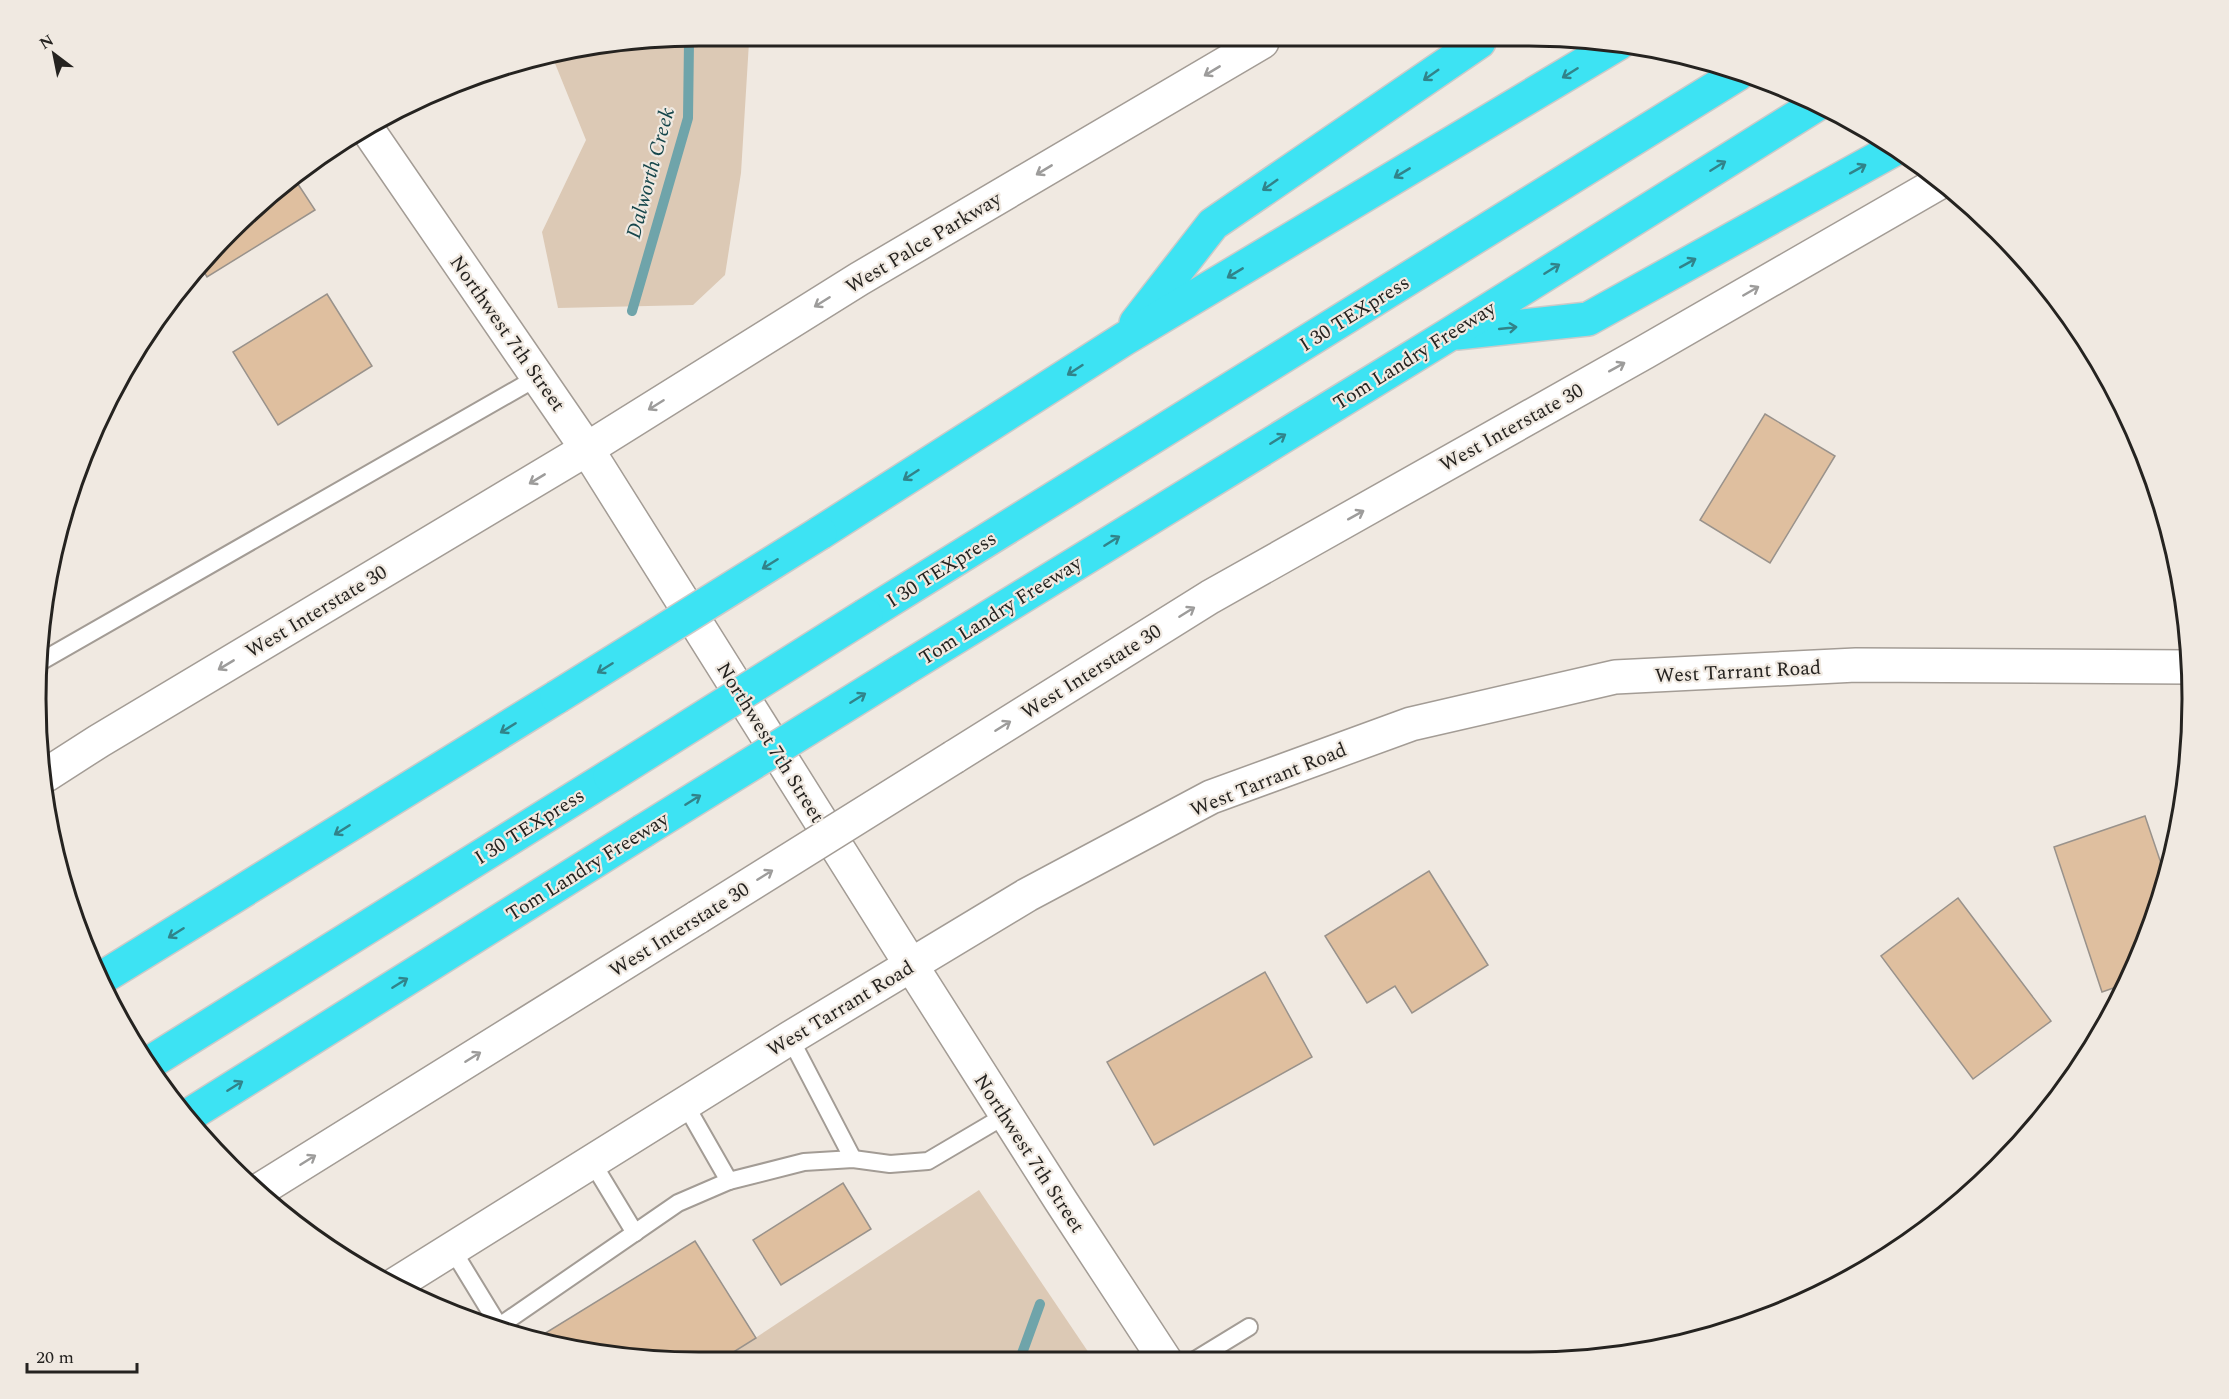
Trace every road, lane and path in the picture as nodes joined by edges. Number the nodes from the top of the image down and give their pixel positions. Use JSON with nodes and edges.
{"nodes":[{"id":1,"x":1255,"y":46,"type":"edge"},
{"id":2,"x":1473,"y":46,"type":"edge"},
{"id":3,"x":1605,"y":51,"type":"edge"},
{"id":4,"x":1731,"y":79,"type":"edge"},
{"id":5,"x":1809,"y":110,"type":"edge"},
{"id":6,"x":371,"y":135,"type":"edge"},
{"id":7,"x":1887,"y":154,"type":"edge"},
{"id":8,"x":1935,"y":188,"type":"edge"},
{"id":9,"x":1450,"y":334,"type":"junction"},
{"id":10,"x":1124,"y":339,"type":"junction"},
{"id":11,"x":538,"y":377,"type":"junction"},
{"id":12,"x":587,"y":448,"type":"junction"},
{"id":13,"x":48,"y":657,"type":"edge"},
{"id":14,"x":2181,"y":667,"type":"edge"},
{"id":15,"x":51,"y":772,"type":"edge"},
{"id":16,"x":911,"y":965,"type":"junction"},
{"id":17,"x":108,"y":974,"type":"edge"},
{"id":18,"x":790,"y":1038,"type":"junction"},
{"id":19,"x":155,"y":1059,"type":"edge"},
{"id":20,"x":685,"y":1104,"type":"junction"},
{"id":21,"x":194,"y":1112,"type":"edge"},
{"id":22,"x":1006,"y":1115,"type":"junction"},
{"id":23,"x":853,"y":1159,"type":"junction"},
{"id":24,"x":592,"y":1162,"type":"junction"},
{"id":25,"x":729,"y":1181,"type":"junction"},
{"id":26,"x":265,"y":1186,"type":"edge"},
{"id":27,"x":635,"y":1233,"type":"junction"},
{"id":28,"x":452,"y":1248,"type":"junction"},
{"id":29,"x":402,"y":1280,"type":"edge"},
{"id":30,"x":494,"y":1319,"type":"edge"},
{"id":31,"x":504,"y":1322,"type":"edge"},
{"id":32,"x":1249,"y":1327,"type":"dead end"},
{"id":33,"x":1160,"y":1352,"type":"edge"},
{"id":34,"x":1208,"y":1352,"type":"edge"}],
"edges":[{"from":1,"to":12,"type":"street","name":"West Palce Parkway","one_way":true},
{"from":2,"to":10,"type":"highway","one_way":true},
{"from":3,"to":10,"type":"highway","one_way":true},
{"from":4,"to":19,"type":"highway","name":"I 30 TEXpress","bridge":true},
{"from":9,"to":5,"type":"highway","name":"Tom Landry Freeway","one_way":true},
{"from":6,"to":11,"type":"street","name":"Northwest 7th Street"},
{"from":9,"to":7,"type":"highway","one_way":true},
{"from":26,"to":8,"type":"street","name":"West Interstate 30","one_way":true,"bridge":true},
{"from":21,"to":9,"type":"highway","name":"Tom Landry Freeway","one_way":true,"bridge":true},
{"from":10,"to":17,"type":"highway","one_way":true,"bridge":true},
{"from":11,"to":12,"type":"street","name":"Northwest 7th Street"},
{"from":11,"to":13,"type":"lane"},
{"from":12,"to":15,"type":"street","name":"West Interstate 30","one_way":true},
{"from":12,"to":16,"type":"street","name":"Northwest 7th Street"},
{"from":14,"to":16,"type":"street","name":"West Tarrant Road"},
{"from":16,"to":18,"type":"street","name":"West Tarrant Road"},
{"from":16,"to":22,"type":"street","name":"Northwest 7th Street"},
{"from":18,"to":20,"type":"street","name":"West Tarrant Road"},
{"from":18,"to":23,"type":"lane"},
{"from":20,"to":24,"type":"street","name":"West Tarrant Road"},
{"from":20,"to":25,"type":"lane"},
{"from":22,"to":23,"type":"lane"},
{"from":22,"to":33,"type":"street","name":"Northwest 7th Street"},
{"from":23,"to":25,"type":"lane"},
{"from":24,"to":27,"type":"lane"},
{"from":24,"to":28,"type":"street","name":"West Tarrant Road"},
{"from":25,"to":27,"type":"lane"},
{"from":27,"to":31,"type":"lane"},
{"from":28,"to":29,"type":"street","name":"West Tarrant Road"},
{"from":28,"to":30,"type":"lane"},
{"from":32,"to":34,"type":"lane"}]}
